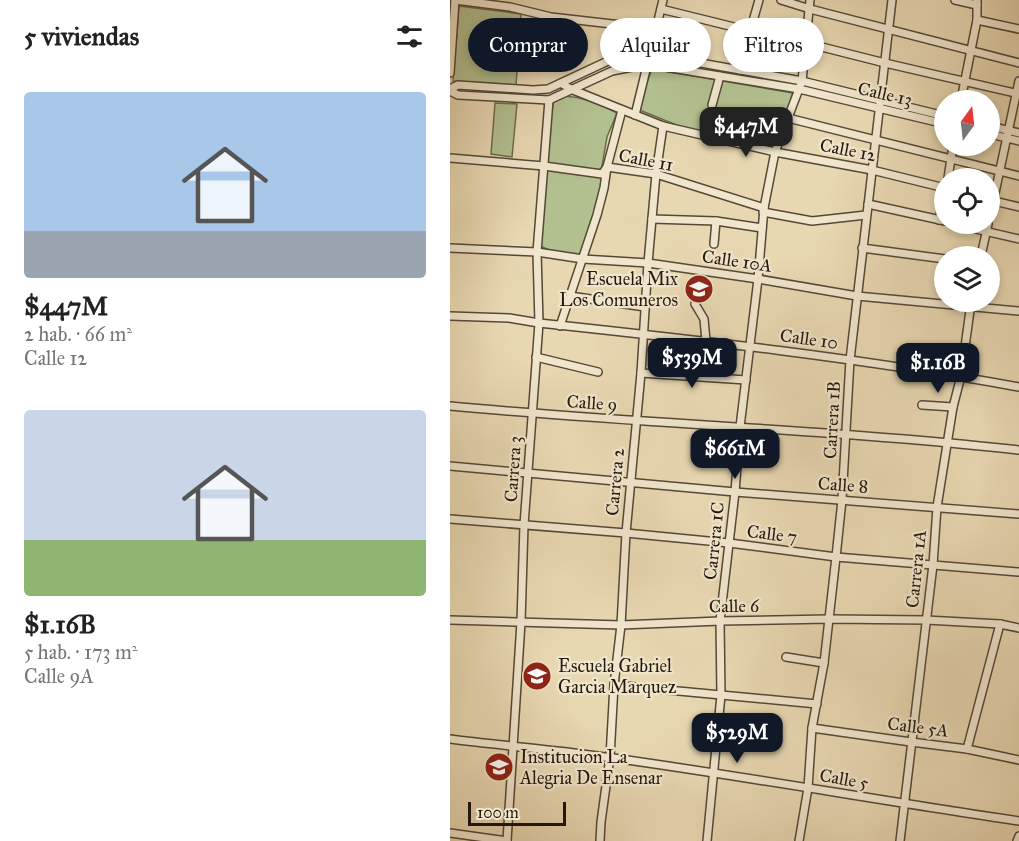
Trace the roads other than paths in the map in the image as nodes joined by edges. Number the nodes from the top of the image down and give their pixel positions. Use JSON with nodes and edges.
{"nodes":[{"id":1,"x":455,"y":0,"type":"edge"},
{"id":2,"x":663,"y":0,"type":"edge"},
{"id":3,"x":759,"y":0,"type":"edge"},
{"id":4,"x":781,"y":0,"type":"edge"},
{"id":5,"x":810,"y":0,"type":"edge"},
{"id":6,"x":892,"y":0,"type":"edge"},
{"id":7,"x":955,"y":0,"type":"edge"},
{"id":8,"x":977,"y":2,"type":"edge"},
{"id":9,"x":661,"y":9,"type":"junction"},
{"id":10,"x":810,"y":9,"type":"junction"},
{"id":11,"x":452,"y":12,"type":"edge"},
{"id":12,"x":659,"y":18,"type":"edge"},
{"id":13,"x":754,"y":18,"type":"edge"},
{"id":14,"x":809,"y":18,"type":"edge"},
{"id":15,"x":977,"y":21,"type":"junction"},
{"id":16,"x":600,"y":22,"type":"edge"},
{"id":17,"x":723,"y":24,"type":"edge"},
{"id":18,"x":889,"y":29,"type":"junction"},
{"id":19,"x":1019,"y":29,"type":"edge"},
{"id":20,"x":824,"y":48,"type":"edge"},
{"id":21,"x":971,"y":51,"type":"junction"},
{"id":22,"x":885,"y":63,"type":"junction"},
{"id":23,"x":1019,"y":63,"type":"edge"},
{"id":24,"x":600,"y":65,"type":"edge"},
{"id":25,"x":610,"y":72,"type":"edge"},
{"id":26,"x":645,"y":72,"type":"edge"},
{"id":27,"x":696,"y":72,"type":"edge"},
{"id":28,"x":750,"y":72,"type":"edge"},
{"id":29,"x":803,"y":72,"type":"edge"},
{"id":30,"x":450,"y":73,"type":"edge"},
{"id":31,"x":720,"y":76,"type":"junction"},
{"id":32,"x":802,"y":81,"type":"junction"},
{"id":33,"x":1019,"y":81,"type":"edge"},
{"id":34,"x":965,"y":82,"type":"junction"},
{"id":35,"x":561,"y":84,"type":"junction"},
{"id":36,"x":799,"y":89,"type":"junction"},
{"id":37,"x":450,"y":90,"type":"edge"},
{"id":38,"x":573,"y":90,"type":"junction"},
{"id":39,"x":963,"y":90,"type":"edge"},
{"id":40,"x":1018,"y":94,"type":"edge"},
{"id":41,"x":549,"y":100,"type":"junction"},
{"id":42,"x":880,"y":100,"type":"junction"},
{"id":43,"x":712,"y":105,"type":"dead end"},
{"id":44,"x":879,"y":109,"type":"junction"},
{"id":45,"x":622,"y":110,"type":"junction"},
{"id":46,"x":934,"y":113,"type":"edge"},
{"id":47,"x":635,"y":114,"type":"junction"},
{"id":48,"x":788,"y":118,"type":"junction"},
{"id":49,"x":934,"y":122,"type":"edge"},
{"id":50,"x":663,"y":126,"type":"junction"},
{"id":51,"x":1000,"y":130,"type":"edge"},
{"id":52,"x":1019,"y":133,"type":"edge"},
{"id":53,"x":1000,"y":134,"type":"edge"},
{"id":54,"x":1008,"y":134,"type":"junction"},
{"id":55,"x":875,"y":140,"type":"junction"},
{"id":56,"x":1019,"y":141,"type":"edge"},
{"id":57,"x":775,"y":152,"type":"junction"},
{"id":58,"x":951,"y":156,"type":"edge"},
{"id":59,"x":450,"y":158,"type":"edge"},
{"id":60,"x":951,"y":159,"type":"junction"},
{"id":61,"x":544,"y":166,"type":"junction"},
{"id":62,"x":607,"y":168,"type":"junction"},
{"id":63,"x":950,"y":168,"type":"edge"},
{"id":64,"x":987,"y":168,"type":"edge"},
{"id":65,"x":1000,"y":168,"type":"edge"},
{"id":66,"x":872,"y":170,"type":"junction"},
{"id":67,"x":1000,"y":171,"type":"edge"},
{"id":68,"x":656,"y":174,"type":"junction"},
{"id":69,"x":1019,"y":176,"type":"edge"},
{"id":70,"x":934,"y":185,"type":"edge"},
{"id":71,"x":1000,"y":202,"type":"edge"},
{"id":72,"x":868,"y":204,"type":"junction"},
{"id":73,"x":1019,"y":207,"type":"edge"},
{"id":74,"x":763,"y":210,"type":"junction"},
{"id":75,"x":866,"y":215,"type":"junction"},
{"id":76,"x":652,"y":219,"type":"junction"},
{"id":77,"x":934,"y":219,"type":"edge"},
{"id":78,"x":716,"y":221,"type":"junction"},
{"id":79,"x":762,"y":228,"type":"junction"},
{"id":80,"x":1000,"y":232,"type":"edge"},
{"id":81,"x":1019,"y":239,"type":"edge"},
{"id":82,"x":714,"y":244,"type":"dead end"},
{"id":83,"x":450,"y":248,"type":"edge"},
{"id":84,"x":862,"y":248,"type":"junction"},
{"id":85,"x":537,"y":252,"type":"junction"},
{"id":86,"x":934,"y":257,"type":"edge"},
{"id":87,"x":583,"y":259,"type":"junction"},
{"id":88,"x":648,"y":263,"type":"junction"},
{"id":89,"x":758,"y":279,"type":"junction"},
{"id":90,"x":570,"y":296,"type":"junction"},
{"id":91,"x":857,"y":296,"type":"junction"},
{"id":92,"x":934,"y":301,"type":"edge"},
{"id":93,"x":695,"y":304,"type":"dead end"},
{"id":94,"x":645,"y":307,"type":"junction"},
{"id":95,"x":1000,"y":307,"type":"edge"},
{"id":96,"x":1019,"y":310,"type":"edge"},
{"id":97,"x":970,"y":312,"type":"edge"},
{"id":98,"x":450,"y":316,"type":"edge"},
{"id":99,"x":538,"y":324,"type":"junction"},
{"id":100,"x":560,"y":326,"type":"junction"},
{"id":101,"x":643,"y":334,"type":"junction"},
{"id":102,"x":706,"y":341,"type":"junction"},
{"id":103,"x":750,"y":346,"type":"junction"},
{"id":104,"x":536,"y":357,"type":"junction"},
{"id":105,"x":850,"y":360,"type":"junction"},
{"id":106,"x":598,"y":372,"type":"dead end"},
{"id":107,"x":641,"y":373,"type":"junction"},
{"id":108,"x":961,"y":376,"type":"junction"},
{"id":109,"x":746,"y":380,"type":"junction"},
{"id":110,"x":1019,"y":387,"type":"edge"},
{"id":111,"x":922,"y":405,"type":"dead end"},
{"id":112,"x":450,"y":406,"type":"edge"},
{"id":113,"x":952,"y":407,"type":"junction"},
{"id":114,"x":532,"y":414,"type":"junction"},
{"id":115,"x":636,"y":422,"type":"junction"},
{"id":116,"x":740,"y":428,"type":"junction"},
{"id":117,"x":846,"y":434,"type":"junction"},
{"id":118,"x":946,"y":442,"type":"junction"},
{"id":119,"x":1019,"y":450,"type":"edge"},
{"id":120,"x":450,"y":466,"type":"edge"},
{"id":121,"x":527,"y":473,"type":"junction"},
{"id":122,"x":630,"y":482,"type":"junction"},
{"id":123,"x":735,"y":492,"type":"junction"},
{"id":124,"x":842,"y":500,"type":"junction"},
{"id":125,"x":937,"y":507,"type":"junction"},
{"id":126,"x":1019,"y":514,"type":"edge"},
{"id":127,"x":450,"y":519,"type":"edge"},
{"id":128,"x":524,"y":525,"type":"junction"},
{"id":129,"x":626,"y":533,"type":"junction"},
{"id":130,"x":729,"y":543,"type":"junction"},
{"id":131,"x":836,"y":557,"type":"junction"},
{"id":132,"x":933,"y":565,"type":"junction"},
{"id":133,"x":1019,"y":572,"type":"edge"},
{"id":134,"x":829,"y":619,"type":"junction"},
{"id":135,"x":450,"y":620,"type":"edge"},
{"id":136,"x":926,"y":620,"type":"junction"},
{"id":137,"x":720,"y":621,"type":"junction"},
{"id":138,"x":521,"y":622,"type":"junction"},
{"id":139,"x":1000,"y":624,"type":"junction"},
{"id":140,"x":621,"y":625,"type":"junction"},
{"id":141,"x":1019,"y":627,"type":"edge"},
{"id":142,"x":786,"y":657,"type":"dead end"},
{"id":143,"x":824,"y":663,"type":"junction"},
{"id":144,"x":614,"y":685,"type":"junction"},
{"id":145,"x":721,"y":695,"type":"junction"},
{"id":146,"x":817,"y":704,"type":"junction"},
{"id":147,"x":812,"y":728,"type":"junction"},
{"id":148,"x":450,"y":739,"type":"edge"},
{"id":149,"x":911,"y":742,"type":"junction"},
{"id":150,"x":514,"y":747,"type":"junction"},
{"id":151,"x":967,"y":748,"type":"junction"},
{"id":152,"x":610,"y":758,"type":"junction"},
{"id":153,"x":1019,"y":760,"type":"edge"},
{"id":154,"x":713,"y":773,"type":"junction"},
{"id":155,"x":808,"y":788,"type":"junction"},
{"id":156,"x":905,"y":805,"type":"junction"},
{"id":157,"x":1019,"y":821,"type":"edge"},
{"id":158,"x":450,"y":833,"type":"edge"},
{"id":159,"x":1019,"y":836,"type":"edge"},
{"id":160,"x":507,"y":841,"type":"edge"},
{"id":161,"x":600,"y":841,"type":"edge"},
{"id":162,"x":707,"y":841,"type":"edge"},
{"id":163,"x":799,"y":841,"type":"edge"},
{"id":164,"x":900,"y":841,"type":"edge"},
{"id":165,"x":1017,"y":841,"type":"edge"}],
"edges":[{"from":1,"to":11,"type":"street"},
{"from":1,"to":16,"type":"street"},
{"from":2,"to":9,"type":"street"},
{"from":3,"to":13,"type":"street"},
{"from":4,"to":10,"type":"street"},
{"from":5,"to":10,"type":"street","name":"Carrera 1C"},
{"from":6,"to":18,"type":"street","name":"Carrera 1B"},
{"from":7,"to":8,"type":"street"},
{"from":8,"to":15,"type":"street"},
{"from":9,"to":12,"type":"street"},
{"from":9,"to":17,"type":"street"},
{"from":10,"to":14,"type":"street","name":"Carrera 1C"},
{"from":10,"to":18,"type":"street"},
{"from":11,"to":30,"type":"street"},
{"from":15,"to":19,"type":"street"},
{"from":15,"to":21,"type":"street"},
{"from":18,"to":21,"type":"street"},
{"from":18,"to":22,"type":"street","name":"Carrera 1B"},
{"from":20,"to":22,"type":"street"},
{"from":21,"to":23,"type":"street"},
{"from":21,"to":34,"type":"street"},
{"from":22,"to":34,"type":"street"},
{"from":22,"to":42,"type":"street","name":"Carrera 1B"},
{"from":24,"to":35,"type":"street","name":"Calle 13"},
{"from":25,"to":38,"type":"street","name":"Calle 13"},
{"from":26,"to":47,"type":"street"},
{"from":27,"to":31,"type":"street","name":"Calle 13"},
{"from":28,"to":32,"type":"street","name":"Calle 13"},
{"from":29,"to":32,"type":"street","name":"Carrera 1C"},
{"from":31,"to":36,"type":"street","name":"Calle 13"},
{"from":31,"to":43,"type":"street"},
{"from":32,"to":36,"type":"street","name":"Carrera 1C"},
{"from":32,"to":42,"type":"street","name":"Calle 13"},
{"from":33,"to":40,"type":"street"},
{"from":34,"to":39,"type":"street"},
{"from":34,"to":40,"type":"street"},
{"from":35,"to":37,"type":"street"},
{"from":35,"to":38,"type":"street","name":"Calle 12"},
{"from":36,"to":44,"type":"street","name":"Calle 13"},
{"from":36,"to":48,"type":"street","name":"Carrera 1C"},
{"from":37,"to":41,"type":"street"},
{"from":38,"to":41,"type":"street"},
{"from":38,"to":45,"type":"street","name":"Calle 12"},
{"from":40,"to":54,"type":"street"},
{"from":41,"to":61,"type":"street","name":"Carrera 3"},
{"from":42,"to":44,"type":"street","name":"Carrera 1B"},
{"from":42,"to":46,"type":"street","name":"Calle 13"},
{"from":44,"to":49,"type":"street","name":"Calle 13"},
{"from":44,"to":55,"type":"street","name":"Carrera 1B"},
{"from":45,"to":47,"type":"street","name":"Calle 12"},
{"from":45,"to":62,"type":"street"},
{"from":47,"to":50,"type":"street","name":"Calle 12"},
{"from":48,"to":55,"type":"street"},
{"from":48,"to":57,"type":"street","name":"Carrera 1C"},
{"from":50,"to":57,"type":"street","name":"Calle 12"},
{"from":50,"to":68,"type":"street","name":"Carrera 2"},
{"from":51,"to":54,"type":"street"},
{"from":52,"to":54,"type":"street"},
{"from":53,"to":54,"type":"street"},
{"from":54,"to":56,"type":"street"},
{"from":54,"to":65,"type":"street"},
{"from":55,"to":60,"type":"street"},
{"from":55,"to":66,"type":"street","name":"Carrera 1B"},
{"from":57,"to":66,"type":"street","name":"Calle 12"},
{"from":57,"to":74,"type":"street","name":"Carrera 1C"},
{"from":58,"to":60,"type":"street"},
{"from":59,"to":61,"type":"street","name":"Calle 11"},
{"from":60,"to":63,"type":"street"},
{"from":60,"to":64,"type":"street"},
{"from":61,"to":62,"type":"street","name":"Calle 11"},
{"from":61,"to":85,"type":"street","name":"Carrera 3"},
{"from":62,"to":68,"type":"street","name":"Calle 11"},
{"from":62,"to":87,"type":"street"},
{"from":66,"to":70,"type":"street","name":"Calle 12"},
{"from":66,"to":72,"type":"street","name":"Carrera 1B"},
{"from":67,"to":69,"type":"street"},
{"from":68,"to":74,"type":"street","name":"Calle 11"},
{"from":68,"to":76,"type":"street","name":"Carrera 2"},
{"from":71,"to":73,"type":"street"},
{"from":72,"to":75,"type":"street","name":"Carrera 1B"},
{"from":72,"to":77,"type":"street"},
{"from":74,"to":75,"type":"street","name":"Calle 11"},
{"from":74,"to":79,"type":"street","name":"Carrera 1C"},
{"from":75,"to":84,"type":"street","name":"Carrera 1B"},
{"from":76,"to":78,"type":"street"},
{"from":76,"to":88,"type":"street","name":"Carrera 2"},
{"from":78,"to":79,"type":"street"},
{"from":78,"to":82,"type":"street"},
{"from":79,"to":89,"type":"street","name":"Carrera 1C"},
{"from":80,"to":81,"type":"street"},
{"from":83,"to":85,"type":"street","name":"Calle 10A"},
{"from":84,"to":86,"type":"street"},
{"from":84,"to":91,"type":"street","name":"Carrera 1B"},
{"from":85,"to":87,"type":"street","name":"Calle 10A"},
{"from":85,"to":99,"type":"street","name":"Carrera 3"},
{"from":87,"to":88,"type":"street","name":"Calle 10A"},
{"from":87,"to":90,"type":"street"},
{"from":88,"to":89,"type":"street","name":"Calle 10A"},
{"from":88,"to":94,"type":"street","name":"Carrera 2"},
{"from":89,"to":91,"type":"street","name":"Calle 10A"},
{"from":89,"to":103,"type":"street","name":"Carrera 1C"},
{"from":90,"to":94,"type":"street"},
{"from":90,"to":100,"type":"street"},
{"from":91,"to":92,"type":"street","name":"Calle 10A"},
{"from":91,"to":105,"type":"street","name":"Carrera 1B"},
{"from":93,"to":102,"type":"street"},
{"from":94,"to":101,"type":"street","name":"Carrera 2"},
{"from":95,"to":96,"type":"street","name":"Calle 10A"},
{"from":97,"to":108,"type":"street","name":"Carrera 1A"},
{"from":98,"to":99,"type":"street","name":"Calle 10"},
{"from":99,"to":100,"type":"street","name":"Calle 10"},
{"from":99,"to":104,"type":"street","name":"Carrera 3"},
{"from":100,"to":101,"type":"street","name":"Calle 10"},
{"from":101,"to":102,"type":"street","name":"Calle 10"},
{"from":101,"to":107,"type":"street","name":"Carrera 2"},
{"from":102,"to":103,"type":"street","name":"Calle 10"},
{"from":103,"to":105,"type":"street","name":"Calle 10"},
{"from":103,"to":109,"type":"street","name":"Carrera 1C"},
{"from":104,"to":106,"type":"street"},
{"from":104,"to":114,"type":"street","name":"Carrera 3"},
{"from":105,"to":108,"type":"street","name":"Calle 10"},
{"from":105,"to":117,"type":"street","name":"Carrera 1B"},
{"from":107,"to":109,"type":"street"},
{"from":107,"to":115,"type":"street","name":"Carrera 2"},
{"from":108,"to":110,"type":"street","name":"Calle 10"},
{"from":108,"to":113,"type":"street","name":"Carrera 1A"},
{"from":109,"to":116,"type":"street","name":"Carrera 1C"},
{"from":111,"to":113,"type":"street"},
{"from":112,"to":114,"type":"street","name":"Calle 9"},
{"from":113,"to":118,"type":"street","name":"Carrera 1A"},
{"from":114,"to":115,"type":"street","name":"Calle 9"},
{"from":114,"to":121,"type":"street","name":"Carrera 3"},
{"from":115,"to":116,"type":"street","name":"Calle 9"},
{"from":115,"to":122,"type":"street","name":"Carrera 2"},
{"from":116,"to":117,"type":"street","name":"Calle 9"},
{"from":116,"to":123,"type":"street","name":"Carrera 1C"},
{"from":117,"to":118,"type":"street","name":"Calle 9"},
{"from":117,"to":124,"type":"street","name":"Carrera 1B"},
{"from":118,"to":119,"type":"street","name":"Calle 9"},
{"from":118,"to":125,"type":"street","name":"Carrera 1A"},
{"from":120,"to":121,"type":"street","name":"Calle 8"},
{"from":121,"to":122,"type":"street","name":"Calle 8"},
{"from":121,"to":128,"type":"street","name":"Carrera 3"},
{"from":122,"to":123,"type":"street","name":"Calle 8"},
{"from":122,"to":129,"type":"street","name":"Carrera 2"},
{"from":123,"to":124,"type":"street","name":"Calle 8"},
{"from":123,"to":130,"type":"street","name":"Carrera 1C"},
{"from":124,"to":125,"type":"street","name":"Calle 8"},
{"from":124,"to":131,"type":"street","name":"Carrera 1B"},
{"from":125,"to":126,"type":"street","name":"Calle 8"},
{"from":125,"to":132,"type":"street","name":"Carrera 1A"},
{"from":127,"to":128,"type":"street","name":"Calle 7"},
{"from":128,"to":129,"type":"street","name":"Calle 7"},
{"from":128,"to":138,"type":"street","name":"Carrera 3"},
{"from":129,"to":130,"type":"street","name":"Calle 7"},
{"from":129,"to":140,"type":"street","name":"Carrera 2"},
{"from":130,"to":131,"type":"street","name":"Calle 7"},
{"from":130,"to":137,"type":"street","name":"Carrera 1C"},
{"from":131,"to":132,"type":"street","name":"Calle 7"},
{"from":131,"to":134,"type":"street","name":"Carrera 1B"},
{"from":132,"to":133,"type":"street","name":"Calle 7"},
{"from":132,"to":136,"type":"street","name":"Carrera 1A"},
{"from":134,"to":136,"type":"street","name":"Calle 6"},
{"from":134,"to":137,"type":"street","name":"Calle 6"},
{"from":134,"to":143,"type":"street","name":"Carrera 1B"},
{"from":135,"to":138,"type":"street","name":"Calle 6"},
{"from":136,"to":139,"type":"street","name":"Calle 6"},
{"from":136,"to":149,"type":"street","name":"Carrera 1A"},
{"from":137,"to":140,"type":"street","name":"Calle 6"},
{"from":137,"to":145,"type":"street","name":"Carrera 1C"},
{"from":138,"to":140,"type":"street","name":"Calle 6"},
{"from":138,"to":150,"type":"street","name":"Carrera 3"},
{"from":139,"to":141,"type":"street","name":"Calle 6"},
{"from":139,"to":151,"type":"street"},
{"from":140,"to":144,"type":"street","name":"Carrera 2"},
{"from":142,"to":143,"type":"street"},
{"from":143,"to":146,"type":"street","name":"Carrera 1B"},
{"from":144,"to":145,"type":"street"},
{"from":144,"to":152,"type":"street","name":"Carrera 2"},
{"from":145,"to":146,"type":"street"},
{"from":145,"to":154,"type":"street","name":"Carrera 1C"},
{"from":146,"to":147,"type":"street","name":"Carrera 1B"},
{"from":147,"to":149,"type":"street","name":"Calle 5A"},
{"from":147,"to":155,"type":"street","name":"Carrera 1B"},
{"from":148,"to":150,"type":"street","name":"Calle 5"},
{"from":149,"to":151,"type":"street","name":"Calle 5A"},
{"from":149,"to":156,"type":"street","name":"Carrera 1A"},
{"from":150,"to":152,"type":"street","name":"Calle 5"},
{"from":150,"to":160,"type":"street","name":"Carrera 3"},
{"from":151,"to":153,"type":"street","name":"Calle 5A"},
{"from":152,"to":154,"type":"street","name":"Calle 5"},
{"from":152,"to":161,"type":"street","name":"Carrera 2"},
{"from":154,"to":155,"type":"street","name":"Calle 5"},
{"from":154,"to":162,"type":"street","name":"Carrera 1C"},
{"from":155,"to":156,"type":"street","name":"Calle 5"},
{"from":155,"to":163,"type":"street","name":"Carrera 1B"},
{"from":156,"to":157,"type":"street","name":"Calle 5"},
{"from":156,"to":164,"type":"street","name":"Carrera 1A"},
{"from":158,"to":160,"type":"street"},
{"from":159,"to":165,"type":"street"}]}
